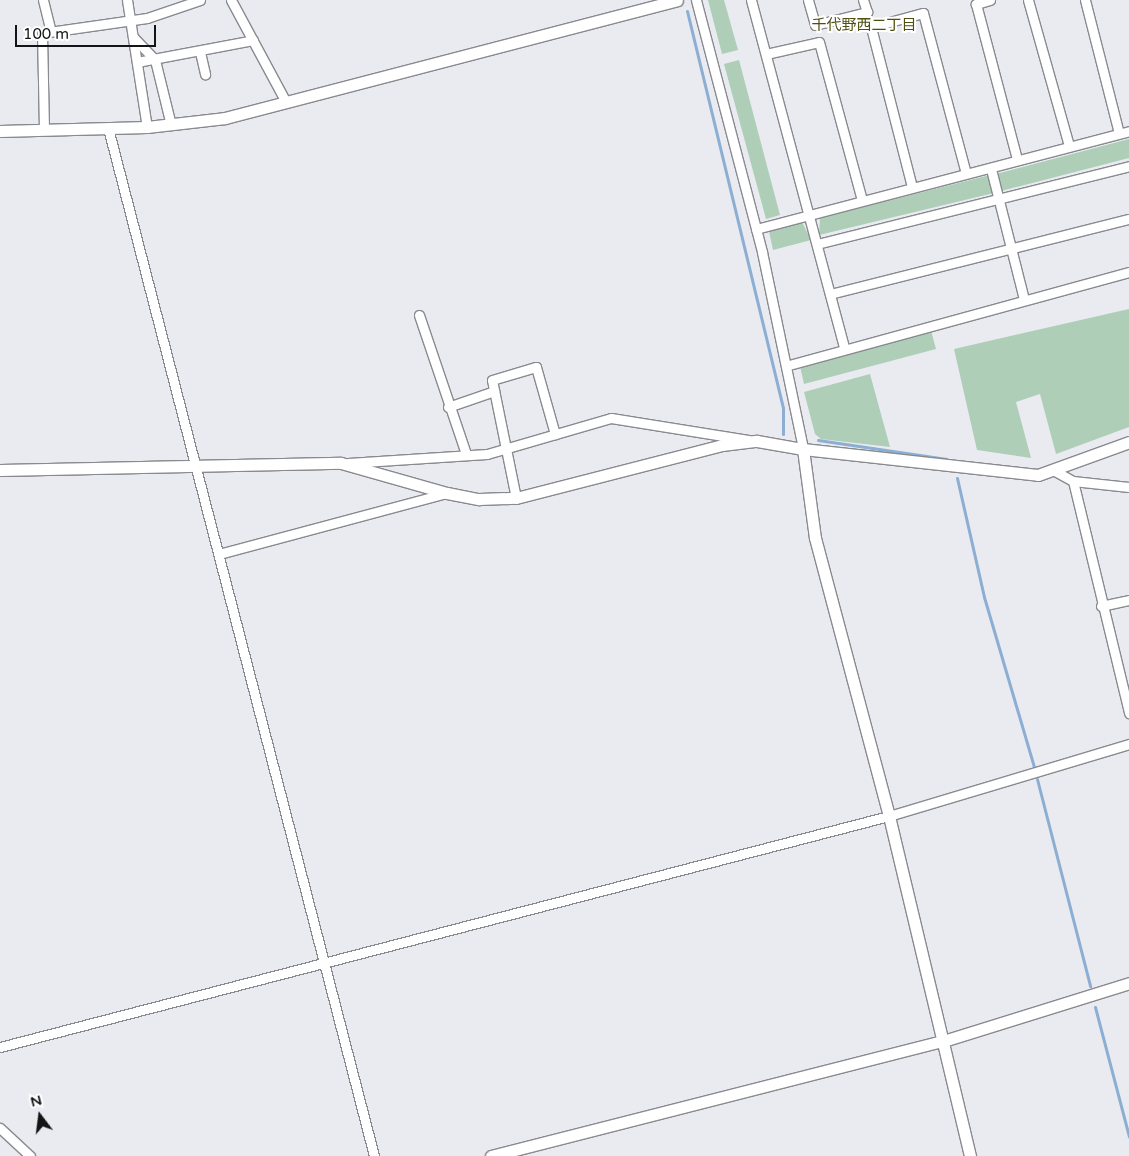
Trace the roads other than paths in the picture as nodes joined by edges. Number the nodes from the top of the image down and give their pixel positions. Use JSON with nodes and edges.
{"nodes":[{"id":1,"x":43,"y":0,"type":"edge"},
{"id":2,"x":127,"y":0,"type":"edge"},
{"id":3,"x":200,"y":0,"type":"edge"},
{"id":4,"x":231,"y":0,"type":"edge"},
{"id":5,"x":677,"y":0,"type":"edge"},
{"id":6,"x":696,"y":0,"type":"edge"},
{"id":7,"x":752,"y":0,"type":"edge"},
{"id":8,"x":808,"y":0,"type":"edge"},
{"id":9,"x":864,"y":0,"type":"edge"},
{"id":10,"x":990,"y":0,"type":"edge"},
{"id":11,"x":1028,"y":0,"type":"edge"},
{"id":12,"x":1085,"y":0,"type":"edge"},
{"id":13,"x":178,"y":4,"type":"edge"},
{"id":14,"x":131,"y":20,"type":"junction"},
{"id":15,"x":51,"y":32,"type":"junction"},
{"id":16,"x":133,"y":38,"type":"junction"},
{"id":17,"x":253,"y":40,"type":"junction"},
{"id":18,"x":200,"y":52,"type":"junction"},
{"id":19,"x":766,"y":54,"type":"junction"},
{"id":20,"x":155,"y":60,"type":"junction"},
{"id":21,"x":136,"y":62,"type":"junction"},
{"id":22,"x":205,"y":74,"type":"dead end"},
{"id":23,"x":286,"y":102,"type":"junction"},
{"id":24,"x":171,"y":125,"type":"junction"},
{"id":25,"x":147,"y":127,"type":"junction"},
{"id":26,"x":108,"y":128,"type":"junction"},
{"id":27,"x":44,"y":130,"type":"junction"},
{"id":28,"x":0,"y":131,"type":"edge"},
{"id":29,"x":1129,"y":131,"type":"edge"},
{"id":30,"x":1119,"y":133,"type":"junction"},
{"id":31,"x":1069,"y":146,"type":"junction"},
{"id":32,"x":1017,"y":159,"type":"junction"},
{"id":33,"x":1129,"y":166,"type":"edge"},
{"id":34,"x":991,"y":169,"type":"junction"},
{"id":35,"x":966,"y":174,"type":"junction"},
{"id":36,"x":912,"y":187,"type":"junction"},
{"id":37,"x":862,"y":200,"type":"junction"},
{"id":38,"x":999,"y":201,"type":"junction"},
{"id":39,"x":810,"y":213,"type":"junction"},
{"id":40,"x":1129,"y":219,"type":"edge"},
{"id":41,"x":756,"y":229,"type":"junction"},
{"id":42,"x":817,"y":244,"type":"junction"},
{"id":43,"x":1012,"y":249,"type":"junction"},
{"id":44,"x":1129,"y":272,"type":"edge"},
{"id":45,"x":830,"y":294,"type":"junction"},
{"id":46,"x":1024,"y":300,"type":"junction"},
{"id":47,"x":419,"y":315,"type":"dead end"},
{"id":48,"x":844,"y":347,"type":"junction"},
{"id":49,"x":789,"y":365,"type":"junction"},
{"id":50,"x":494,"y":391,"type":"junction"},
{"id":51,"x":448,"y":407,"type":"junction"},
{"id":52,"x":554,"y":434,"type":"junction"},
{"id":53,"x":757,"y":442,"type":"junction"},
{"id":54,"x":1129,"y":442,"type":"edge"},
{"id":55,"x":504,"y":449,"type":"junction"},
{"id":56,"x":802,"y":449,"type":"junction"},
{"id":57,"x":466,"y":454,"type":"junction"},
{"id":58,"x":340,"y":463,"type":"junction"},
{"id":59,"x":198,"y":465,"type":"junction"},
{"id":60,"x":0,"y":470,"type":"edge"},
{"id":61,"x":1053,"y":470,"type":"junction"},
{"id":62,"x":1073,"y":481,"type":"junction"},
{"id":63,"x":1129,"y":487,"type":"edge"},
{"id":64,"x":447,"y":493,"type":"junction"},
{"id":65,"x":516,"y":498,"type":"junction"},
{"id":66,"x":219,"y":554,"type":"junction"},
{"id":67,"x":1129,"y":600,"type":"edge"},
{"id":68,"x":1101,"y":606,"type":"junction"},
{"id":69,"x":1129,"y":713,"type":"edge"},
{"id":70,"x":1129,"y":744,"type":"edge"},
{"id":71,"x":889,"y":816,"type":"junction"},
{"id":72,"x":326,"y":963,"type":"junction"},
{"id":73,"x":1129,"y":983,"type":"edge"},
{"id":74,"x":943,"y":1041,"type":"junction"},
{"id":75,"x":0,"y":1047,"type":"edge"},
{"id":76,"x":0,"y":1128,"type":"edge"},
{"id":77,"x":30,"y":1156,"type":"edge"},
{"id":78,"x":374,"y":1156,"type":"edge"},
{"id":79,"x":491,"y":1156,"type":"edge"},
{"id":80,"x":970,"y":1156,"type":"edge"}],
"edges":[{"from":1,"to":15,"type":"street"},
{"from":2,"to":14,"type":"street"},
{"from":3,"to":13,"type":"street"},
{"from":4,"to":17,"type":"street"},
{"from":5,"to":23,"type":"street"},
{"from":6,"to":41,"type":"street"},
{"from":7,"to":19,"type":"street"},
{"from":8,"to":9,"type":"street"},
{"from":10,"to":32,"type":"street"},
{"from":11,"to":31,"type":"street"},
{"from":12,"to":30,"type":"street"},
{"from":13,"to":14,"type":"street"},
{"from":14,"to":15,"type":"street"},
{"from":14,"to":16,"type":"street"},
{"from":15,"to":27,"type":"street"},
{"from":16,"to":20,"type":"street"},
{"from":16,"to":21,"type":"street"},
{"from":17,"to":18,"type":"street"},
{"from":17,"to":23,"type":"street"},
{"from":18,"to":20,"type":"street"},
{"from":18,"to":22,"type":"street"},
{"from":19,"to":37,"type":"street"},
{"from":19,"to":39,"type":"street"},
{"from":20,"to":21,"type":"street"},
{"from":20,"to":24,"type":"street"},
{"from":21,"to":25,"type":"street"},
{"from":23,"to":24,"type":"street"},
{"from":24,"to":25,"type":"street"},
{"from":25,"to":26,"type":"street"},
{"from":26,"to":27,"type":"street"},
{"from":26,"to":59,"type":"street"},
{"from":27,"to":28,"type":"street"},
{"from":29,"to":30,"type":"street"},
{"from":30,"to":31,"type":"street"},
{"from":31,"to":32,"type":"street"},
{"from":32,"to":34,"type":"street"},
{"from":33,"to":38,"type":"street"},
{"from":34,"to":35,"type":"street"},
{"from":34,"to":38,"type":"street"},
{"from":35,"to":36,"type":"street"},
{"from":35,"to":36,"type":"street"},
{"from":36,"to":37,"type":"street"},
{"from":37,"to":39,"type":"street"},
{"from":38,"to":42,"type":"street"},
{"from":38,"to":43,"type":"street"},
{"from":39,"to":41,"type":"street"},
{"from":39,"to":42,"type":"street"},
{"from":40,"to":43,"type":"street"},
{"from":41,"to":49,"type":"street"},
{"from":42,"to":45,"type":"street"},
{"from":43,"to":45,"type":"street"},
{"from":43,"to":46,"type":"street"},
{"from":44,"to":46,"type":"street"},
{"from":45,"to":48,"type":"street"},
{"from":46,"to":48,"type":"street"},
{"from":47,"to":51,"type":"street"},
{"from":48,"to":49,"type":"street"},
{"from":49,"to":56,"type":"street"},
{"from":50,"to":51,"type":"street"},
{"from":50,"to":52,"type":"street"},
{"from":50,"to":55,"type":"street"},
{"from":51,"to":57,"type":"street"},
{"from":52,"to":53,"type":"street"},
{"from":52,"to":55,"type":"street"},
{"from":53,"to":56,"type":"street"},
{"from":53,"to":65,"type":"street"},
{"from":54,"to":61,"type":"street"},
{"from":55,"to":57,"type":"street"},
{"from":55,"to":65,"type":"street"},
{"from":56,"to":61,"type":"street"},
{"from":56,"to":71,"type":"street"},
{"from":57,"to":58,"type":"street"},
{"from":58,"to":59,"type":"street"},
{"from":58,"to":64,"type":"street"},
{"from":59,"to":60,"type":"street"},
{"from":59,"to":66,"type":"street"},
{"from":61,"to":62,"type":"street"},
{"from":62,"to":63,"type":"street"},
{"from":62,"to":68,"type":"street"},
{"from":64,"to":65,"type":"street"},
{"from":64,"to":66,"type":"street"},
{"from":66,"to":72,"type":"street"},
{"from":67,"to":68,"type":"street"},
{"from":68,"to":69,"type":"street"},
{"from":70,"to":71,"type":"street"},
{"from":71,"to":72,"type":"street"},
{"from":71,"to":74,"type":"street"},
{"from":72,"to":75,"type":"street"},
{"from":72,"to":78,"type":"street"},
{"from":73,"to":74,"type":"street"},
{"from":74,"to":79,"type":"street"},
{"from":74,"to":80,"type":"street"},
{"from":76,"to":77,"type":"street"}]}
